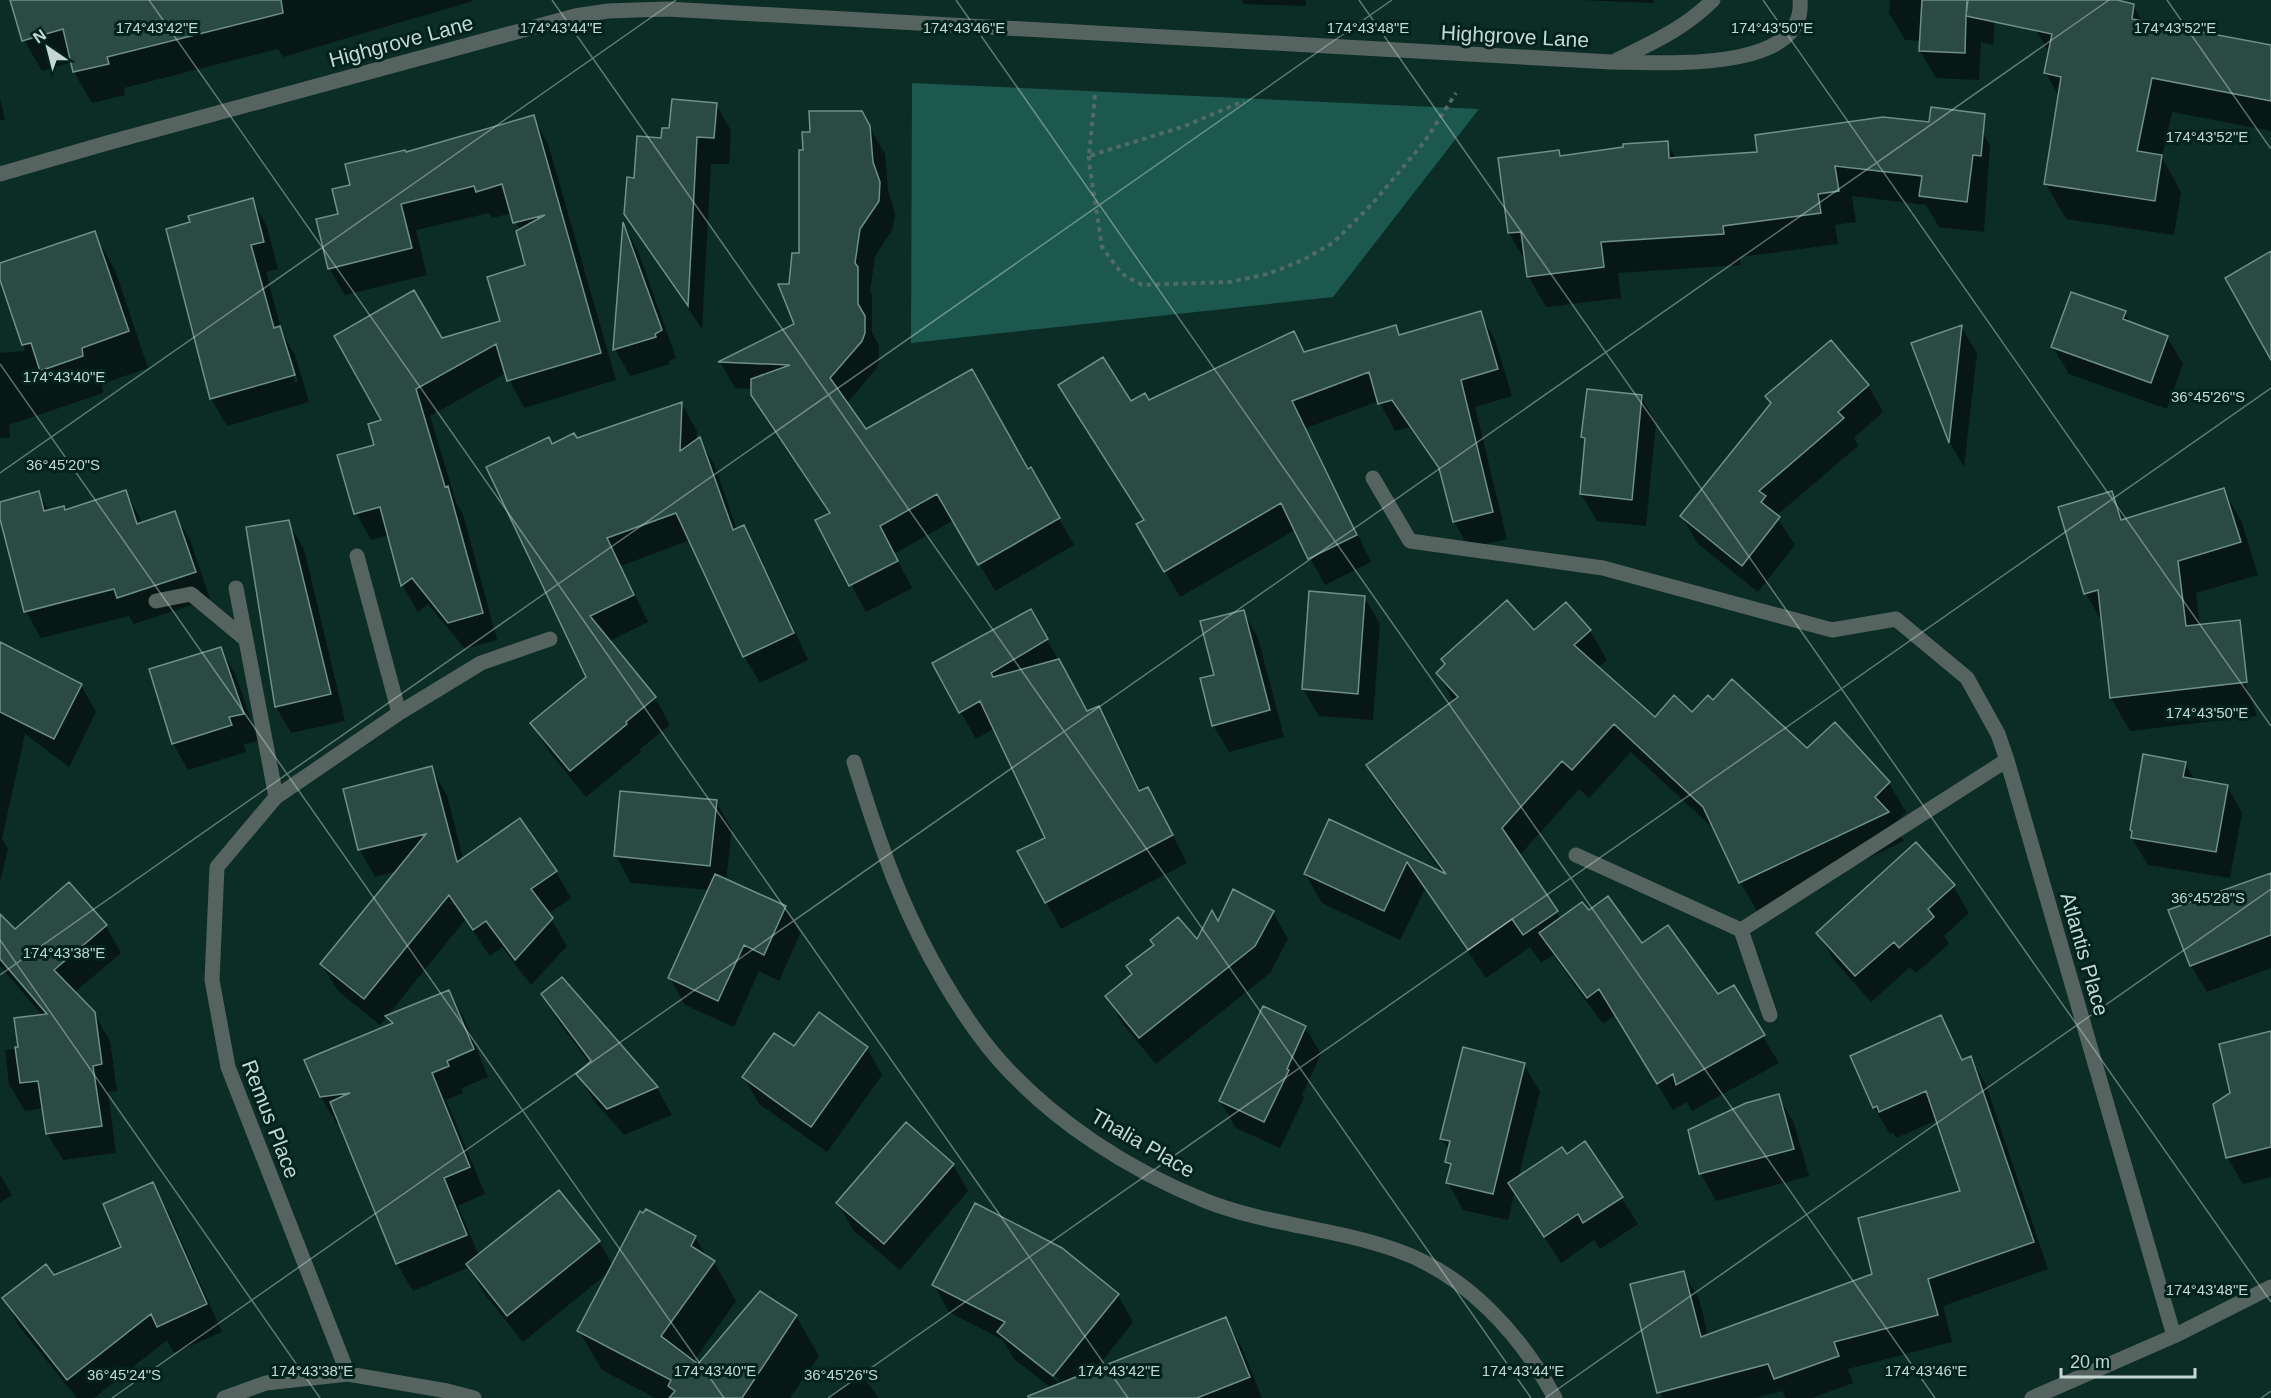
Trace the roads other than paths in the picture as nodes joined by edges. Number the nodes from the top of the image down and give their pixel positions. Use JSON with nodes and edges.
{"nodes":[{"id":1,"x":1713,"y":0,"type":"edge"},
{"id":2,"x":1800,"y":0,"type":"edge"},
{"id":3,"x":1611,"y":62,"type":"junction"},
{"id":4,"x":0,"y":174,"type":"edge"},
{"id":5,"x":1373,"y":478,"type":"dead end"},
{"id":6,"x":357,"y":556,"type":"dead end"},
{"id":7,"x":236,"y":588,"type":"dead end"},
{"id":8,"x":156,"y":601,"type":"dead end"},
{"id":9,"x":244,"y":638,"type":"junction"},
{"id":10,"x":550,"y":639,"type":"dead end"},
{"id":11,"x":399,"y":713,"type":"junction"},
{"id":12,"x":2007,"y":760,"type":"junction"},
{"id":13,"x":854,"y":762,"type":"dead end"},
{"id":14,"x":276,"y":797,"type":"junction"},
{"id":15,"x":1576,"y":855,"type":"dead end"},
{"id":16,"x":1741,"y":930,"type":"junction"},
{"id":17,"x":1770,"y":1015,"type":"dead end"},
{"id":18,"x":2271,"y":1287,"type":"edge"},
{"id":19,"x":2174,"y":1336,"type":"junction"},
{"id":20,"x":348,"y":1374,"type":"junction"},
{"id":21,"x":224,"y":1398,"type":"edge"},
{"id":22,"x":474,"y":1398,"type":"edge"},
{"id":23,"x":1555,"y":1398,"type":"edge"},
{"id":24,"x":2032,"y":1398,"type":"edge"}],
"edges":[{"from":1,"to":3,"type":"street","name":"Highgrove Lane"},
{"from":2,"to":3,"type":"street","name":"Highgrove Lane"},
{"from":3,"to":4,"type":"street","name":"Highgrove Lane"},
{"from":5,"to":12,"type":"street","name":"Atlantis Place"},
{"from":6,"to":11,"type":"street"},
{"from":7,"to":9,"type":"street"},
{"from":8,"to":9,"type":"street"},
{"from":9,"to":14,"type":"street"},
{"from":10,"to":11,"type":"street"},
{"from":11,"to":14,"type":"street"},
{"from":12,"to":16,"type":"street"},
{"from":12,"to":19,"type":"street","name":"Atlantis Place"},
{"from":13,"to":23,"type":"street","name":"Thalia Place"},
{"from":14,"to":20,"type":"street","name":"Remus Place"},
{"from":15,"to":16,"type":"street"},
{"from":16,"to":17,"type":"street"},
{"from":18,"to":19,"type":"street"},
{"from":19,"to":24,"type":"street"},
{"from":20,"to":21,"type":"street"},
{"from":20,"to":22,"type":"street"}]}
